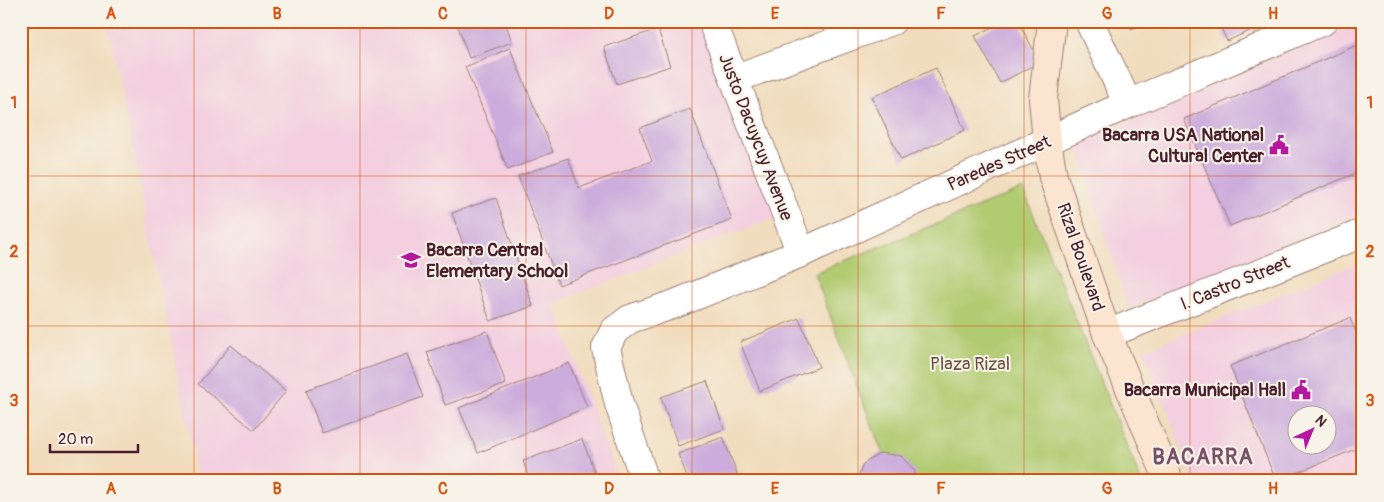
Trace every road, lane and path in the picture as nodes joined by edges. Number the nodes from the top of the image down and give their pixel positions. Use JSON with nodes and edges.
{"nodes":[{"id":1,"x":712,"y":21,"type":"edge"},
{"id":2,"x":892,"y":21,"type":"edge"},
{"id":3,"x":1052,"y":21,"type":"edge"},
{"id":4,"x":1089,"y":21,"type":"edge"},
{"id":5,"x":1323,"y":21,"type":"edge"},
{"id":6,"x":734,"y":79,"type":"junction"},
{"id":7,"x":1128,"y":104,"type":"junction"},
{"id":8,"x":1047,"y":141,"type":"junction"},
{"id":9,"x":1363,"y":233,"type":"edge"},
{"id":10,"x":801,"y":253,"type":"junction"},
{"id":11,"x":1107,"y":334,"type":"junction"},
{"id":12,"x":645,"y":481,"type":"edge"},
{"id":13,"x":1169,"y":481,"type":"edge"}],
"edges":[{"from":1,"to":6,"type":"street","name":"Justo Dacuycuy Avenue"},
{"from":2,"to":6,"type":"street"},
{"from":3,"to":8,"type":"main road","name":"Rizal Boulevard"},
{"from":4,"to":7,"type":"street"},
{"from":5,"to":7,"type":"street","name":"Paredes Street"},
{"from":6,"to":10,"type":"street","name":"Justo Dacuycuy Avenue"},
{"from":7,"to":8,"type":"street","name":"Paredes Street"},
{"from":8,"to":10,"type":"street","name":"Paredes Street"},
{"from":8,"to":11,"type":"main road","name":"Rizal Boulevard"},
{"from":9,"to":11,"type":"street","name":"I. Castro Street"},
{"from":10,"to":12,"type":"street","name":"Paredes Street"},
{"from":11,"to":13,"type":"main road","name":"Rizal Boulevard"}]}
